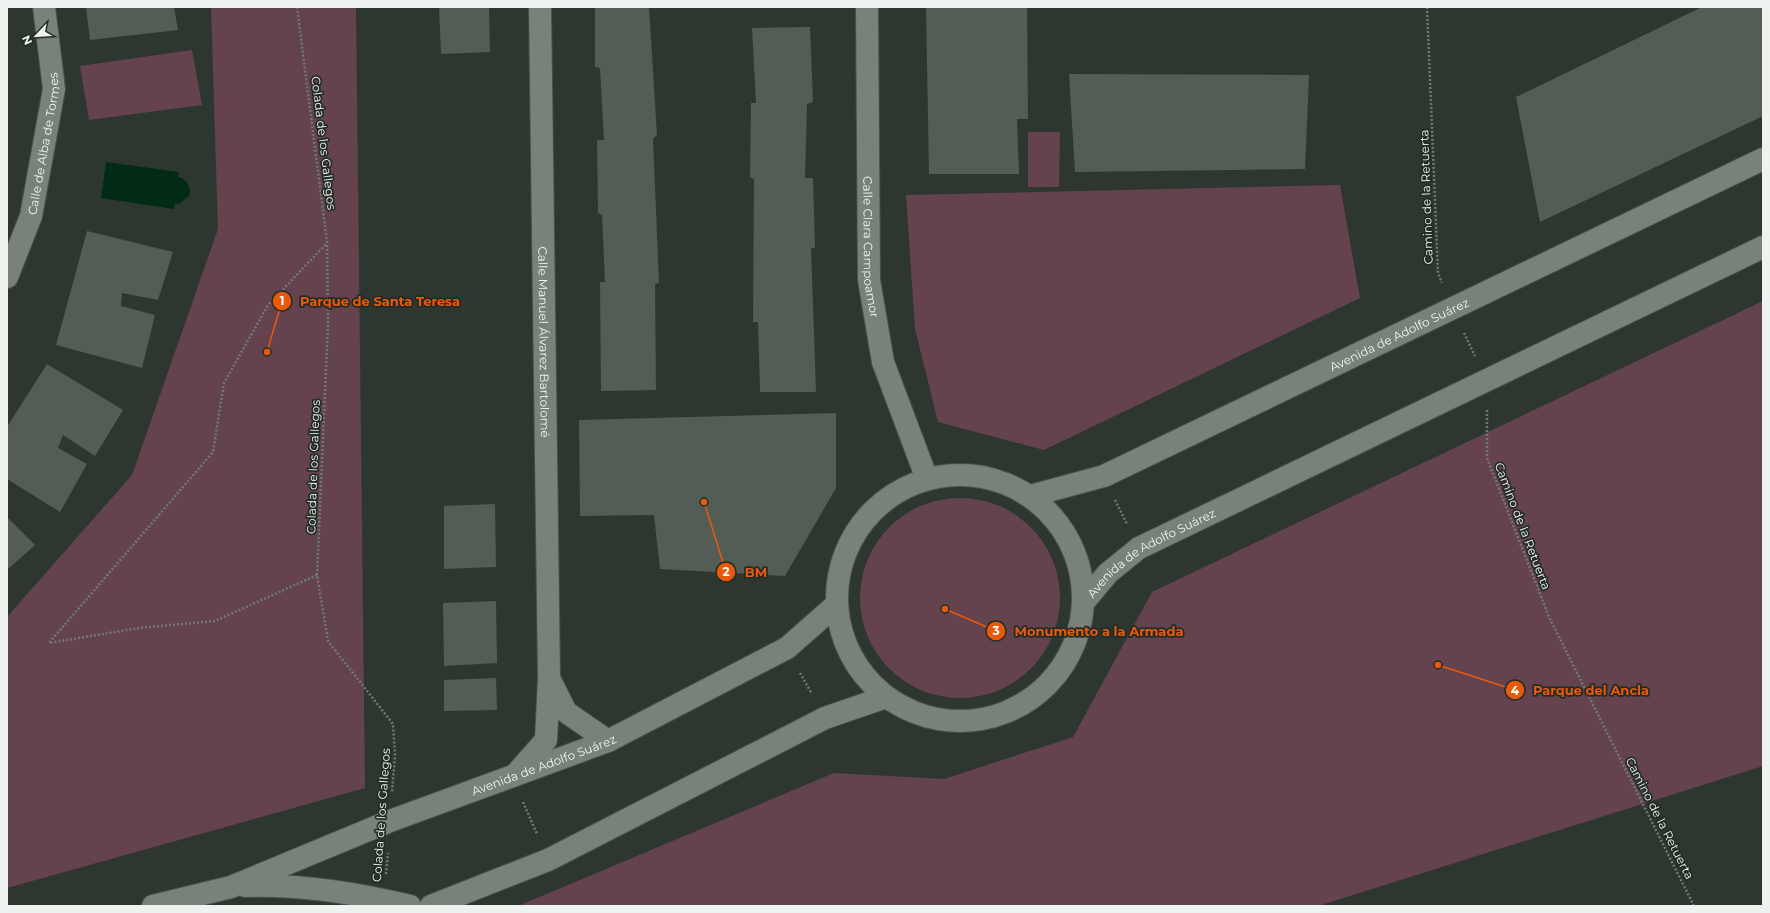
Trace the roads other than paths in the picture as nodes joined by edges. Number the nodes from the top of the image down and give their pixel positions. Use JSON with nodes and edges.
{"nodes":[{"id":1,"x":44,"y":7,"type":"edge"},
{"id":2,"x":540,"y":7,"type":"edge"},
{"id":3,"x":867,"y":7,"type":"edge"},
{"id":4,"x":1763,"y":159,"type":"edge"},
{"id":5,"x":1763,"y":247,"type":"edge"},
{"id":6,"x":7,"y":277,"type":"edge"},
{"id":7,"x":927,"y":479,"type":"junction"},
{"id":8,"x":1030,"y":496,"type":"junction"},
{"id":9,"x":1083,"y":603,"type":"junction"},
{"id":10,"x":837,"y":604,"type":"junction"},
{"id":11,"x":549,"y":678,"type":"junction"},
{"id":12,"x":886,"y":697,"type":"junction"},
{"id":13,"x":608,"y":741,"type":"junction"},
{"id":14,"x":513,"y":777,"type":"junction"},
{"id":15,"x":231,"y":887,"type":"junction"},
{"id":16,"x":153,"y":906,"type":"edge"},
{"id":17,"x":410,"y":906,"type":"edge"},
{"id":18,"x":432,"y":906,"type":"edge"}],
"edges":[{"from":1,"to":6,"type":"street","name":"Calle de Alba de Tormes"},
{"from":2,"to":11,"type":"street","name":"Calle Manuel Álvarez Bartolomé"},
{"from":3,"to":7,"type":"street","name":"Calle Clara Campoamor"},
{"from":4,"to":8,"type":"street","name":"Avenida de Adolfo Suárez"},
{"from":5,"to":9,"type":"street","name":"Avenida de Adolfo Suárez"},
{"from":7,"to":8,"type":"street"},
{"from":7,"to":10,"type":"street"},
{"from":8,"to":9,"type":"street"},
{"from":9,"to":12,"type":"street"},
{"from":10,"to":12,"type":"street"},
{"from":10,"to":13,"type":"street","name":"Avenida de Adolfo Suárez"},
{"from":11,"to":13,"type":"street","name":"Calle Manuel Álvarez Bartolomé"},
{"from":11,"to":14,"type":"street","name":"Calle Manuel Álvarez Bartolomé"},
{"from":12,"to":18,"type":"street"},
{"from":13,"to":14,"type":"street","name":"Avenida de Adolfo Suárez"},
{"from":14,"to":15,"type":"street","name":"Avenida de Adolfo Suárez"},
{"from":15,"to":16,"type":"street","name":"Avenida de Adolfo Suárez"},
{"from":15,"to":17,"type":"street","name":"Avenida de Adolfo Suárez"}]}
